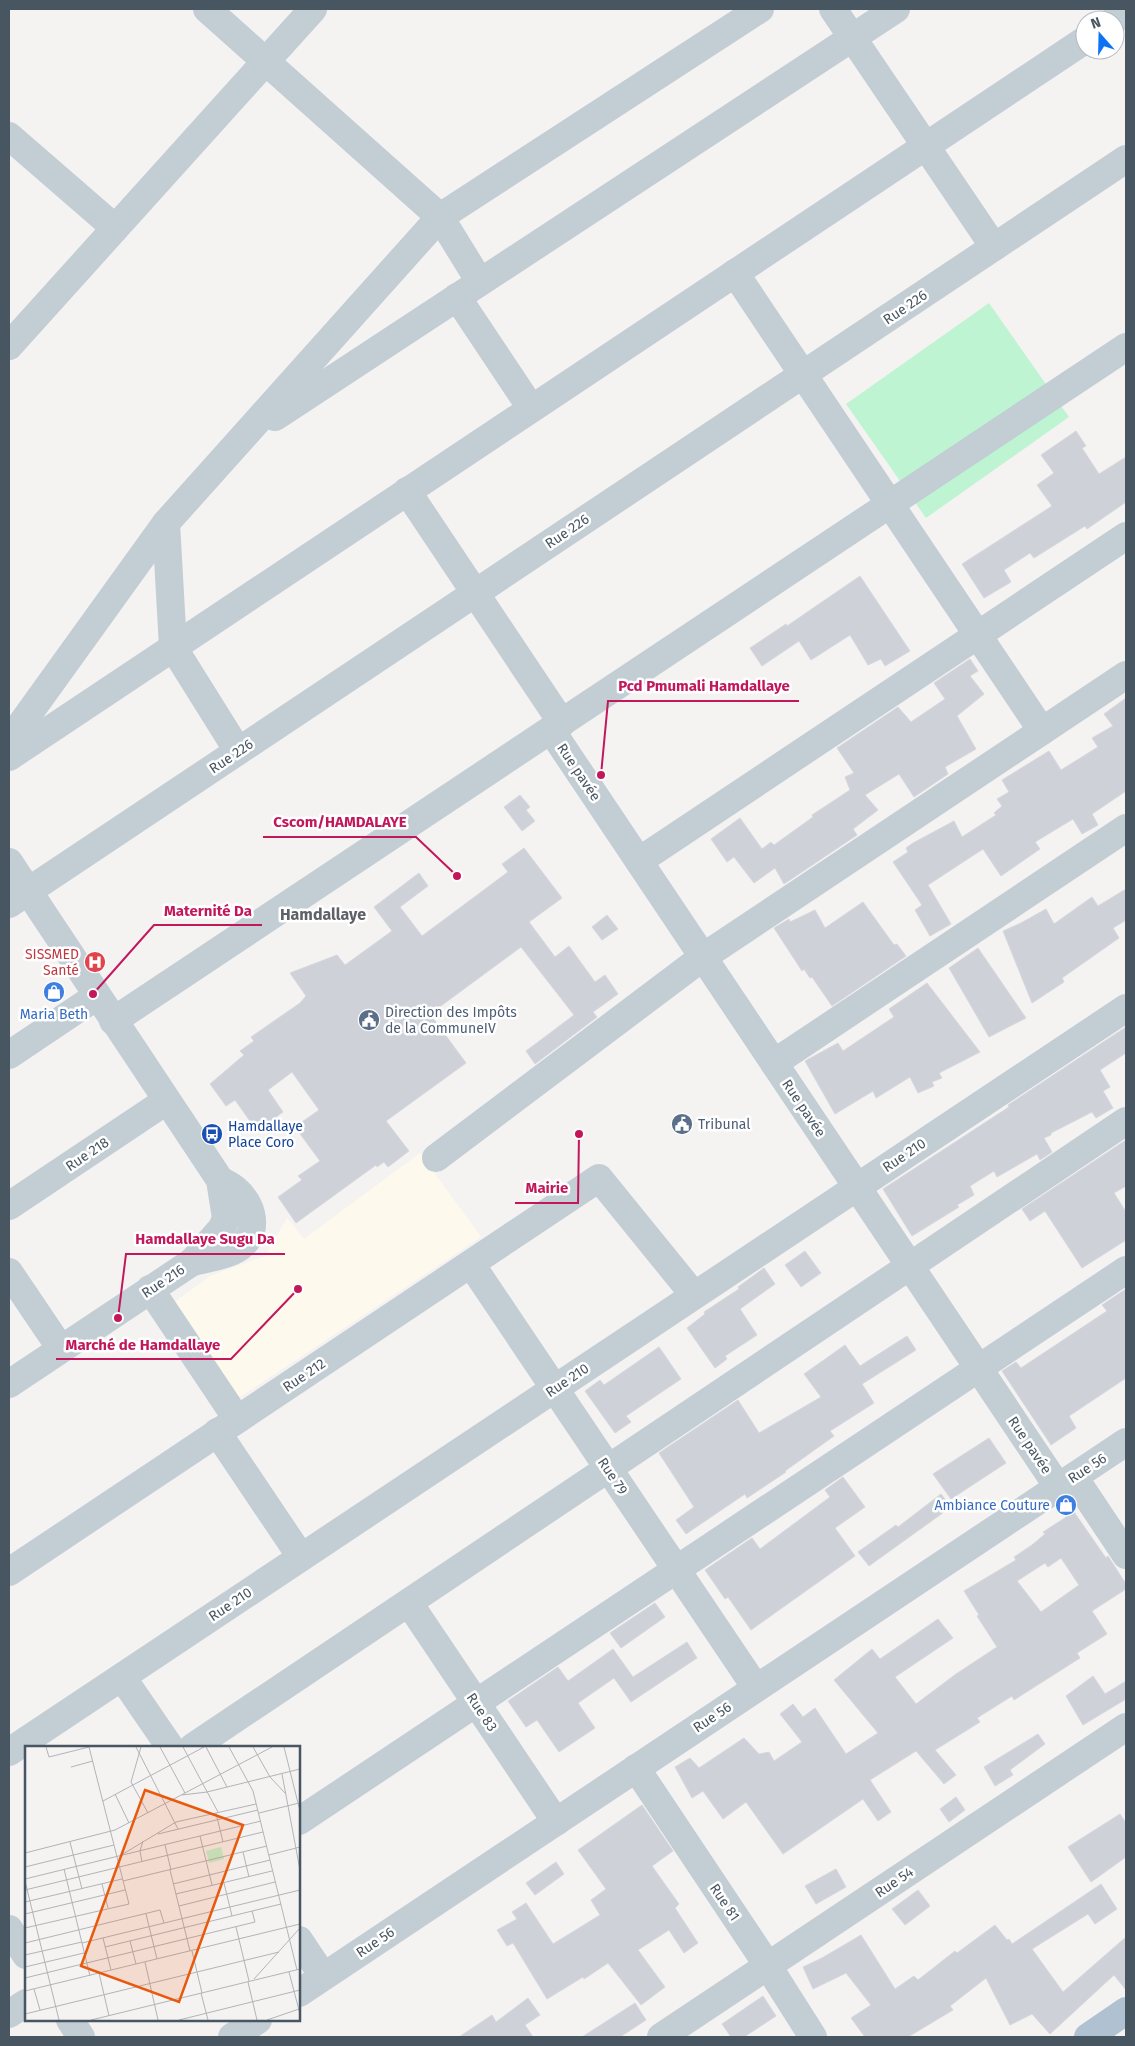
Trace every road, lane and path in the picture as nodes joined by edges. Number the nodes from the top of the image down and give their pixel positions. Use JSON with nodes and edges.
{"nodes":[{"id":1,"x":207,"y":9,"type":"edge"},
{"id":2,"x":312,"y":9,"type":"edge"},
{"id":3,"x":760,"y":9,"type":"edge"},
{"id":4,"x":834,"y":9,"type":"edge"},
{"id":5,"x":896,"y":9,"type":"edge"},
{"id":6,"x":852,"y":37,"type":"junction"},
{"id":7,"x":1075,"y":47,"type":"edge"},
{"id":8,"x":266,"y":61,"type":"junction"},
{"id":9,"x":9,"y":136,"type":"edge"},
{"id":10,"x":926,"y":146,"type":"junction"},
{"id":11,"x":1126,"y":159,"type":"edge"},
{"id":12,"x":440,"y":217,"type":"junction"},
{"id":13,"x":115,"y":228,"type":"junction"},
{"id":14,"x":994,"y":248,"type":"junction"},
{"id":15,"x":734,"y":273,"type":"junction"},
{"id":16,"x":480,"y":282,"type":"junction"},
{"id":17,"x":457,"y":297,"type":"junction"},
{"id":18,"x":9,"y":346,"type":"edge"},
{"id":19,"x":1126,"y":346,"type":"edge"},
{"id":20,"x":803,"y":375,"type":"junction"},
{"id":21,"x":531,"y":408,"type":"junction"},
{"id":22,"x":242,"y":439,"type":"junction"},
{"id":23,"x":407,"y":491,"type":"junction"},
{"id":24,"x":890,"y":504,"type":"junction"},
{"id":25,"x":166,"y":523,"type":"junction"},
{"id":26,"x":1126,"y":536,"type":"edge"},
{"id":27,"x":475,"y":593,"type":"junction"},
{"id":28,"x":977,"y":635,"type":"junction"},
{"id":29,"x":173,"y":647,"type":"junction"},
{"id":30,"x":1126,"y":675,"type":"edge"},
{"id":31,"x":556,"y":726,"type":"junction"},
{"id":32,"x":1042,"y":731,"type":"junction"},
{"id":33,"x":9,"y":741,"type":"edge"},
{"id":34,"x":238,"y":751,"type":"junction"},
{"id":35,"x":9,"y":757,"type":"edge"},
{"id":36,"x":1126,"y":828,"type":"edge"},
{"id":37,"x":639,"y":861,"type":"junction"},
{"id":38,"x":9,"y":862,"type":"edge"},
{"id":39,"x":18,"y":897,"type":"edge"},
{"id":40,"x":703,"y":957,"type":"junction"},
{"id":41,"x":97,"y":996,"type":"junction"},
{"id":42,"x":1126,"y":1008,"type":"edge"},
{"id":43,"x":113,"y":1021,"type":"junction"},
{"id":44,"x":9,"y":1055,"type":"edge"},
{"id":45,"x":774,"y":1063,"type":"junction"},
{"id":46,"x":166,"y":1101,"type":"junction"},
{"id":47,"x":1126,"y":1121,"type":"edge"},
{"id":48,"x":436,"y":1158,"type":"dead end"},
{"id":49,"x":857,"y":1187,"type":"junction"},
{"id":50,"x":9,"y":1206,"type":"edge"},
{"id":51,"x":471,"y":1264,"type":"junction"},
{"id":52,"x":910,"y":1266,"type":"junction"},
{"id":53,"x":1126,"y":1270,"type":"edge"},
{"id":54,"x":9,"y":1272,"type":"edge"},
{"id":55,"x":150,"y":1290,"type":"junction"},
{"id":56,"x":694,"y":1295,"type":"junction"},
{"id":57,"x":61,"y":1349,"type":"junction"},
{"id":58,"x":979,"y":1368,"type":"junction"},
{"id":59,"x":9,"y":1384,"type":"edge"},
{"id":60,"x":555,"y":1388,"type":"junction"},
{"id":61,"x":227,"y":1426,"type":"junction"},
{"id":62,"x":1126,"y":1442,"type":"edge"},
{"id":63,"x":608,"y":1469,"type":"junction"},
{"id":64,"x":1066,"y":1482,"type":"junction"},
{"id":65,"x":1126,"y":1555,"type":"edge"},
{"id":66,"x":301,"y":1557,"type":"junction"},
{"id":67,"x":676,"y":1570,"type":"junction"},
{"id":68,"x":9,"y":1572,"type":"edge"},
{"id":69,"x":409,"y":1602,"type":"junction"},
{"id":70,"x":122,"y":1676,"type":"junction"},
{"id":71,"x":756,"y":1688,"type":"junction"},
{"id":72,"x":476,"y":1703,"type":"junction"},
{"id":73,"x":1126,"y":1727,"type":"edge"},
{"id":74,"x":169,"y":1746,"type":"edge"},
{"id":75,"x":194,"y":1746,"type":"edge"},
{"id":76,"x":9,"y":1752,"type":"edge"},
{"id":77,"x":636,"y":1768,"type":"junction"},
{"id":78,"x":300,"y":1820,"type":"edge"},
{"id":79,"x":556,"y":1822,"type":"junction"},
{"id":80,"x":9,"y":1929,"type":"edge"},
{"id":81,"x":300,"y":1942,"type":"edge"},
{"id":82,"x":25,"y":1953,"type":"edge"},
{"id":83,"x":768,"y":1966,"type":"junction"},
{"id":84,"x":323,"y":1976,"type":"junction"},
{"id":85,"x":300,"y":1992,"type":"edge"},
{"id":86,"x":25,"y":2004,"type":"edge"},
{"id":87,"x":1126,"y":2011,"type":"edge"},
{"id":88,"x":9,"y":2014,"type":"edge"},
{"id":89,"x":71,"y":2021,"type":"edge"},
{"id":90,"x":256,"y":2021,"type":"edge"},
{"id":91,"x":81,"y":2037,"type":"edge"},
{"id":92,"x":232,"y":2037,"type":"edge"},
{"id":93,"x":661,"y":2037,"type":"edge"},
{"id":94,"x":813,"y":2037,"type":"edge"},
{"id":95,"x":1088,"y":2037,"type":"edge"}],
"edges":[{"from":1,"to":8,"type":"street"},
{"from":2,"to":8,"type":"street"},
{"from":3,"to":12,"type":"street"},
{"from":4,"to":6,"type":"street"},
{"from":5,"to":6,"type":"street"},
{"from":6,"to":10,"type":"street"},
{"from":6,"to":16,"type":"street"},
{"from":7,"to":10,"type":"street"},
{"from":8,"to":12,"type":"street"},
{"from":8,"to":13,"type":"street"},
{"from":9,"to":13,"type":"street"},
{"from":10,"to":14,"type":"street"},
{"from":10,"to":15,"type":"street"},
{"from":11,"to":14,"type":"street","name":"Rue 226"},
{"from":12,"to":16,"type":"street"},
{"from":12,"to":22,"type":"street"},
{"from":13,"to":18,"type":"street"},
{"from":14,"to":20,"type":"street","name":"Rue 226"},
{"from":15,"to":20,"type":"street"},
{"from":15,"to":21,"type":"street"},
{"from":16,"to":17,"type":"street"},
{"from":17,"to":21,"type":"street"},
{"from":17,"to":22,"type":"street"},
{"from":19,"to":24,"type":"street"},
{"from":20,"to":24,"type":"street"},
{"from":20,"to":27,"type":"street","name":"Rue 226"},
{"from":21,"to":23,"type":"street"},
{"from":22,"to":25,"type":"street"},
{"from":23,"to":27,"type":"street","name":"Rue pavée"},
{"from":23,"to":29,"type":"street"},
{"from":24,"to":28,"type":"street"},
{"from":24,"to":31,"type":"street"},
{"from":25,"to":29,"type":"street"},
{"from":25,"to":33,"type":"street"},
{"from":26,"to":28,"type":"street"},
{"from":27,"to":31,"type":"street","name":"Rue pavée"},
{"from":27,"to":34,"type":"street","name":"Rue 226"},
{"from":28,"to":32,"type":"street"},
{"from":28,"to":37,"type":"street"},
{"from":29,"to":34,"type":"street"},
{"from":29,"to":35,"type":"street"},
{"from":30,"to":32,"type":"street"},
{"from":31,"to":37,"type":"street","name":"Rue pavée"},
{"from":31,"to":43,"type":"street"},
{"from":32,"to":40,"type":"street"},
{"from":34,"to":39,"type":"street","name":"Rue 226"},
{"from":36,"to":45,"type":"street"},
{"from":37,"to":40,"type":"street","name":"Rue pavée"},
{"from":38,"to":39,"type":"street"},
{"from":39,"to":41,"type":"street"},
{"from":40,"to":45,"type":"street","name":"Rue pavée"},
{"from":40,"to":48,"type":"street"},
{"from":41,"to":43,"type":"street"},
{"from":41,"to":44,"type":"street"},
{"from":42,"to":49,"type":"street","name":"Rue 210"},
{"from":43,"to":46,"type":"street"},
{"from":45,"to":49,"type":"street","name":"Rue pavée"},
{"from":46,"to":50,"type":"street","name":"Rue 218"},
{"from":46,"to":55,"type":"street","name":"Rue 216"},
{"from":47,"to":52,"type":"street"},
{"from":49,"to":52,"type":"street","name":"Rue pavée"},
{"from":49,"to":56,"type":"street","name":"Rue 210"},
{"from":51,"to":56,"type":"street","name":"Rue 212"},
{"from":51,"to":60,"type":"street","name":"Rue 79"},
{"from":51,"to":61,"type":"street","name":"Rue 212"},
{"from":52,"to":58,"type":"street","name":"Rue pavée"},
{"from":52,"to":63,"type":"street"},
{"from":53,"to":58,"type":"street"},
{"from":54,"to":57,"type":"street"},
{"from":55,"to":57,"type":"street","name":"Rue 216"},
{"from":55,"to":61,"type":"street"},
{"from":56,"to":60,"type":"street","name":"Rue 210"},
{"from":57,"to":59,"type":"street","name":"Rue 216"},
{"from":58,"to":64,"type":"street","name":"Rue pavée"},
{"from":58,"to":67,"type":"street"},
{"from":60,"to":63,"type":"street","name":"Rue 79"},
{"from":60,"to":66,"type":"street","name":"Rue 210"},
{"from":61,"to":66,"type":"street"},
{"from":61,"to":68,"type":"street","name":"Rue 212"},
{"from":62,"to":64,"type":"street","name":"Rue 56"},
{"from":63,"to":67,"type":"street","name":"Rue 79"},
{"from":63,"to":69,"type":"street"},
{"from":64,"to":65,"type":"street","name":"Rue pavée"},
{"from":64,"to":71,"type":"street","name":"Rue 56"},
{"from":66,"to":70,"type":"street","name":"Rue 210"},
{"from":67,"to":71,"type":"street","name":"Rue 79"},
{"from":67,"to":72,"type":"street"},
{"from":69,"to":72,"type":"street","name":"Rue 83"},
{"from":69,"to":75,"type":"street"},
{"from":70,"to":74,"type":"street"},
{"from":70,"to":76,"type":"street","name":"Rue 210"},
{"from":71,"to":77,"type":"street","name":"Rue 56"},
{"from":72,"to":78,"type":"street"},
{"from":72,"to":79,"type":"street","name":"Rue 83"},
{"from":73,"to":83,"type":"street","name":"Rue 54"},
{"from":77,"to":79,"type":"street","name":"Rue 56"},
{"from":77,"to":83,"type":"street","name":"Rue 81"},
{"from":79,"to":84,"type":"street","name":"Rue 56"},
{"from":80,"to":82,"type":"street"},
{"from":81,"to":84,"type":"street"},
{"from":83,"to":93,"type":"street","name":"Rue 54"},
{"from":83,"to":94,"type":"street","name":"Rue 81"},
{"from":84,"to":85,"type":"street","name":"Rue 56"},
{"from":86,"to":88,"type":"street"},
{"from":87,"to":95,"type":"main road"},
{"from":89,"to":91,"type":"street"},
{"from":90,"to":92,"type":"street"}]}
